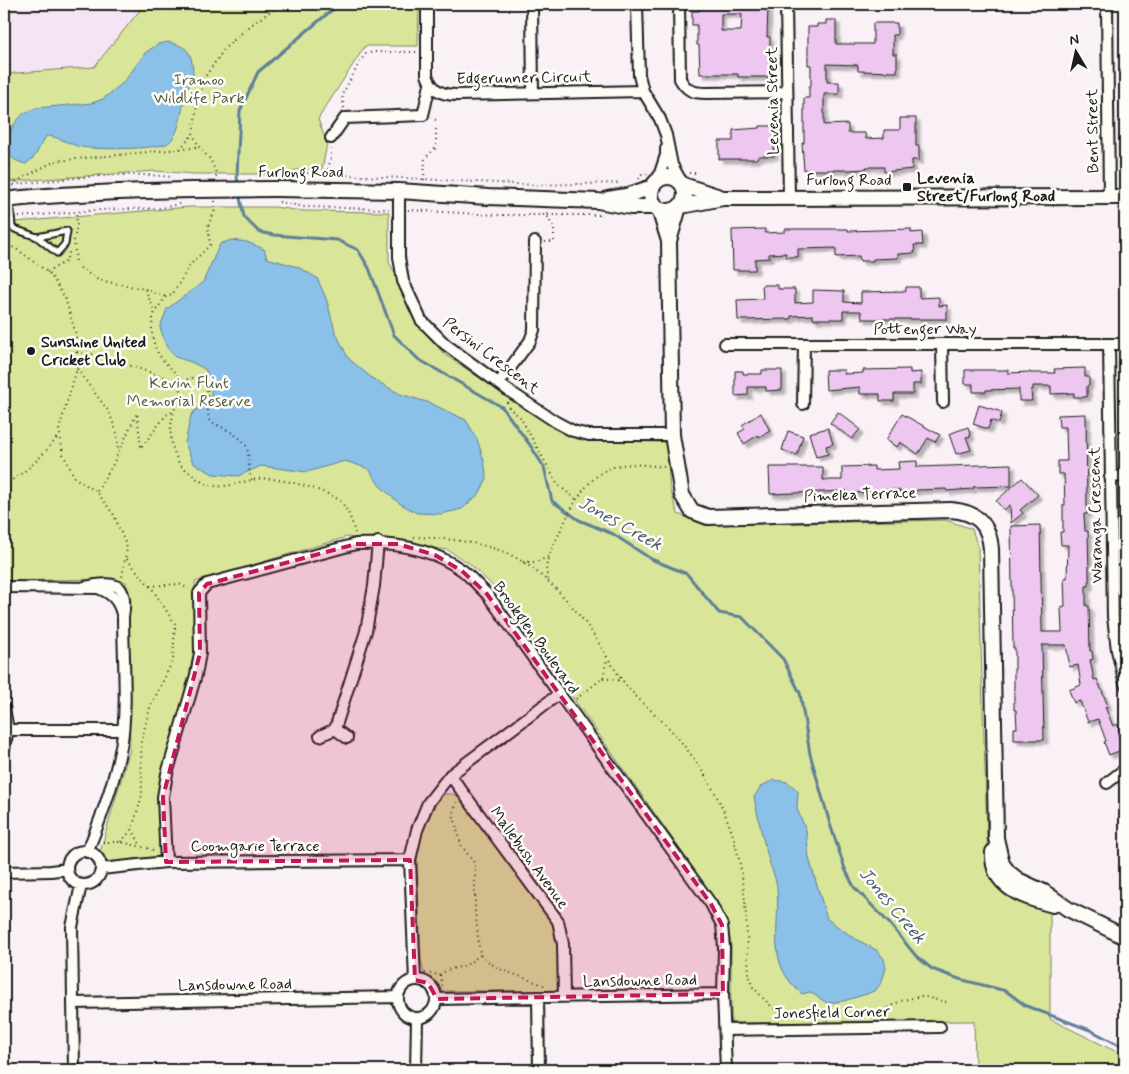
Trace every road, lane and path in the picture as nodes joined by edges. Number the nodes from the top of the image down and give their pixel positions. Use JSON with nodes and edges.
{"nodes":[{"id":1,"x":428,"y":4,"type":"edge"},
{"id":2,"x":532,"y":4,"type":"edge"},
{"id":3,"x":637,"y":4,"type":"edge"},
{"id":4,"x":679,"y":4,"type":"edge"},
{"id":5,"x":786,"y":4,"type":"edge"},
{"id":6,"x":1107,"y":4,"type":"edge"},
{"id":7,"x":427,"y":52,"type":"junction"},
{"id":8,"x":430,"y":85,"type":"junction"},
{"id":9,"x":643,"y":91,"type":"junction"},
{"id":10,"x":787,"y":92,"type":"junction"},
{"id":11,"x":533,"y":93,"type":"junction"},
{"id":12,"x":423,"y":115,"type":"junction"},
{"id":13,"x":344,"y":118,"type":"junction"},
{"id":14,"x":192,"y":134,"type":"dead end"},
{"id":15,"x":666,"y":135,"type":"junction"},
{"id":16,"x":331,"y":138,"type":"joint"},
{"id":17,"x":198,"y":147,"type":"dead end"},
{"id":18,"x":180,"y":149,"type":"junction"},
{"id":19,"x":697,"y":173,"type":"dead end"},
{"id":20,"x":327,"y":174,"type":"junction"},
{"id":21,"x":174,"y":178,"type":"dead end"},
{"id":22,"x":657,"y":180,"type":"junction"},
{"id":23,"x":681,"y":181,"type":"junction"},
{"id":24,"x":623,"y":183,"type":"dead end"},
{"id":25,"x":633,"y":183,"type":"dead end"},
{"id":26,"x":14,"y":184,"type":"junction"},
{"id":27,"x":4,"y":185,"type":"edge"},
{"id":28,"x":424,"y":186,"type":"junction"},
{"id":29,"x":278,"y":189,"type":"junction"},
{"id":30,"x":399,"y":191,"type":"junction"},
{"id":31,"x":191,"y":196,"type":"junction"},
{"id":32,"x":789,"y":197,"type":"junction"},
{"id":33,"x":1109,"y":197,"type":"junction"},
{"id":34,"x":1125,"y":197,"type":"edge"},
{"id":35,"x":723,"y":198,"type":"junction"},
{"id":36,"x":7,"y":200,"type":"edge"},
{"id":37,"x":548,"y":200,"type":"junction"},
{"id":38,"x":598,"y":201,"type":"junction"},
{"id":39,"x":680,"y":206,"type":"junction"},
{"id":40,"x":658,"y":208,"type":"junction"},
{"id":41,"x":399,"y":210,"type":"junction"},
{"id":42,"x":76,"y":212,"type":"junction"},
{"id":43,"x":547,"y":216,"type":"junction"},
{"id":44,"x":611,"y":216,"type":"dead end"},
{"id":45,"x":11,"y":217,"type":"junction"},
{"id":46,"x":37,"y":237,"type":"junction"},
{"id":47,"x":668,"y":241,"type":"junction"},
{"id":48,"x":4,"y":242,"type":"edge"},
{"id":49,"x":535,"y":242,"type":"joint"},
{"id":50,"x":146,"y":289,"type":"junction"},
{"id":51,"x":166,"y":297,"type":"dead end"},
{"id":52,"x":155,"y":312,"type":"dead end"},
{"id":53,"x":725,"y":344,"type":"dead end"},
{"id":54,"x":804,"y":344,"type":"junction"},
{"id":55,"x":942,"y":344,"type":"junction"},
{"id":56,"x":1108,"y":344,"type":"junction"},
{"id":57,"x":1125,"y":344,"type":"edge"},
{"id":58,"x":76,"y":352,"type":"junction"},
{"id":59,"x":77,"y":369,"type":"junction"},
{"id":60,"x":499,"y":383,"type":"junction"},
{"id":61,"x":509,"y":391,"type":"junction"},
{"id":62,"x":943,"y":402,"type":"dead end"},
{"id":63,"x":803,"y":404,"type":"dead end"},
{"id":64,"x":174,"y":411,"type":"dead end"},
{"id":65,"x":60,"y":434,"type":"junction"},
{"id":66,"x":672,"y":435,"type":"junction"},
{"id":67,"x":118,"y":453,"type":"junction"},
{"id":68,"x":678,"y":468,"type":"junction"},
{"id":69,"x":1125,"y":476,"type":"edge"},
{"id":70,"x":1110,"y":477,"type":"junction"},
{"id":71,"x":252,"y":480,"type":"dead end"},
{"id":72,"x":4,"y":485,"type":"edge"},
{"id":73,"x":96,"y":492,"type":"junction"},
{"id":74,"x":577,"y":500,"type":"junction"},
{"id":75,"x":378,"y":542,"type":"junction"},
{"id":76,"x":548,"y":557,"type":"junction"},
{"id":77,"x":126,"y":558,"type":"junction"},
{"id":78,"x":523,"y":562,"type":"dead end"},
{"id":79,"x":548,"y":581,"type":"dead end"},
{"id":80,"x":85,"y":586,"type":"junction"},
{"id":81,"x":150,"y":586,"type":"junction"},
{"id":82,"x":4,"y":587,"type":"edge"},
{"id":83,"x":118,"y":588,"type":"junction"},
{"id":84,"x":199,"y":593,"type":"junction"},
{"id":85,"x":123,"y":617,"type":"junction"},
{"id":86,"x":607,"y":658,"type":"dead end"},
{"id":87,"x":603,"y":678,"type":"junction"},
{"id":88,"x":623,"y":681,"type":"dead end"},
{"id":89,"x":1125,"y":684,"type":"edge"},
{"id":90,"x":559,"y":694,"type":"junction"},
{"id":91,"x":567,"y":705,"type":"junction"},
{"id":92,"x":4,"y":708,"type":"edge"},
{"id":93,"x":334,"y":729,"type":"junction"},
{"id":94,"x":8,"y":730,"type":"junction"},
{"id":95,"x":122,"y":730,"type":"junction"},
{"id":96,"x":320,"y":736,"type":"dead end"},
{"id":97,"x":347,"y":738,"type":"dead end"},
{"id":98,"x":4,"y":749,"type":"edge"},
{"id":99,"x":1125,"y":769,"type":"edge"},
{"id":100,"x":450,"y":775,"type":"junction"},
{"id":101,"x":1106,"y":783,"type":"dead end"},
{"id":102,"x":461,"y":790,"type":"junction"},
{"id":103,"x":132,"y":829,"type":"junction"},
{"id":104,"x":121,"y":842,"type":"junction"},
{"id":105,"x":141,"y":846,"type":"junction"},
{"id":106,"x":89,"y":847,"type":"junction"},
{"id":107,"x":410,"y":860,"type":"junction"},
{"id":108,"x":166,"y":862,"type":"junction"},
{"id":109,"x":101,"y":869,"type":"junction"},
{"id":110,"x":67,"y":870,"type":"junction"},
{"id":111,"x":4,"y":872,"type":"edge"},
{"id":112,"x":81,"y":885,"type":"junction"},
{"id":113,"x":1125,"y":937,"type":"edge"},
{"id":114,"x":480,"y":955,"type":"junction"},
{"id":115,"x":440,"y":975,"type":"junction"},
{"id":116,"x":415,"y":977,"type":"junction"},
{"id":117,"x":723,"y":994,"type":"junction"},
{"id":118,"x":398,"y":997,"type":"junction"},
{"id":119,"x":538,"y":997,"type":"junction"},
{"id":120,"x":564,"y":997,"type":"junction"},
{"id":121,"x":439,"y":999,"type":"junction"},
{"id":122,"x":73,"y":1003,"type":"junction"},
{"id":123,"x":417,"y":1018,"type":"junction"},
{"id":124,"x":940,"y":1027,"type":"dead end"},
{"id":125,"x":724,"y":1030,"type":"junction"},
{"id":126,"x":74,"y":1070,"type":"edge"},
{"id":127,"x":416,"y":1070,"type":"edge"},
{"id":128,"x":539,"y":1070,"type":"edge"},
{"id":129,"x":726,"y":1070,"type":"edge"}],
"edges":[{"from":1,"to":7,"type":"street"},
{"from":2,"to":11,"type":"street"},
{"from":3,"to":9,"type":"street"},
{"from":4,"to":10,"type":"street"},
{"from":5,"to":10,"type":"street","name":"Levenia Street"},
{"from":6,"to":33,"type":"street","name":"Bent Street"},
{"from":7,"to":8,"type":"street"},
{"from":7,"to":13,"type":"path"},
{"from":8,"to":11,"type":"street","name":"Edgerunner Circuit"},
{"from":8,"to":12,"type":"street"},
{"from":9,"to":11,"type":"street","name":"Edgerunner Circuit"},
{"from":9,"to":15,"type":"street"},
{"from":10,"to":32,"type":"street","name":"Levenia Street"},
{"from":12,"to":13,"type":"street"},
{"from":12,"to":28,"type":"path"},
{"from":13,"to":16,"type":"street"},
{"from":14,"to":18,"type":"path"},
{"from":15,"to":22,"type":"street"},
{"from":15,"to":23,"type":"street"},
{"from":16,"to":20,"type":"path"},
{"from":17,"to":18,"type":"path"},
{"from":18,"to":26,"type":"path"},
{"from":19,"to":23,"type":"path"},
{"from":20,"to":28,"type":"path"},
{"from":20,"to":29,"type":"path"},
{"from":21,"to":26,"type":"path"},
{"from":22,"to":23,"type":"main road"},
{"from":22,"to":25,"type":"path"},
{"from":22,"to":38,"type":"main road","name":"Furlong Road"},
{"from":22,"to":40,"type":"main road"},
{"from":23,"to":35,"type":"main road","name":"Furlong Road"},
{"from":23,"to":39,"type":"main road"},
{"from":24,"to":28,"type":"path"},
{"from":26,"to":27,"type":"path"},
{"from":26,"to":36,"type":"path"},
{"from":28,"to":30,"type":"main road","name":"Furlong Road"},
{"from":28,"to":37,"type":"main road","name":"Furlong Road"},
{"from":29,"to":30,"type":"main road","name":"Furlong Road"},
{"from":29,"to":31,"type":"main road","name":"Furlong Road","bridge":true},
{"from":29,"to":41,"type":"path"},
{"from":30,"to":41,"type":"street","name":"Persini Crescent"},
{"from":31,"to":36,"type":"main road","name":"Furlong Road"},
{"from":31,"to":42,"type":"path"},
{"from":32,"to":33,"type":"main road","name":"Furlong Road"},
{"from":32,"to":35,"type":"main road","name":"Furlong Road"},
{"from":33,"to":34,"type":"main road","name":"Furlong Road"},
{"from":35,"to":39,"type":"main road","name":"Furlong Road"},
{"from":36,"to":45,"type":"lane"},
{"from":37,"to":38,"type":"main road","name":"Furlong Road"},
{"from":37,"to":43,"type":"path"},
{"from":38,"to":40,"type":"main road","name":"Furlong Road"},
{"from":39,"to":40,"type":"main road"},
{"from":39,"to":47,"type":"main road","name":"Pimelea Terrace"},
{"from":40,"to":47,"type":"main road","name":"Pimelea Terrace"},
{"from":41,"to":43,"type":"path"},
{"from":41,"to":60,"type":"street","name":"Persini Crescent"},
{"from":42,"to":45,"type":"path"},
{"from":42,"to":50,"type":"path"},
{"from":43,"to":44,"type":"path"},
{"from":43,"to":49,"type":"path"},
{"from":45,"to":46,"type":"lane"},
{"from":46,"to":46,"type":"lane"},
{"from":47,"to":66,"type":"main road","name":"Pimelea Terrace"},
{"from":48,"to":58,"type":"path"},
{"from":49,"to":60,"type":"street"},
{"from":50,"to":51,"type":"path"},
{"from":50,"to":52,"type":"path"},
{"from":53,"to":54,"type":"street","name":"Pottenger Way"},
{"from":54,"to":55,"type":"street","name":"Pottenger Way"},
{"from":54,"to":63,"type":"street"},
{"from":55,"to":56,"type":"street","name":"Pottenger Way"},
{"from":55,"to":62,"type":"street"},
{"from":56,"to":57,"type":"street","name":"Pottenger Way"},
{"from":56,"to":70,"type":"street","name":"Waranga Crescent"},
{"from":58,"to":59,"type":"path"},
{"from":58,"to":71,"type":"path"},
{"from":59,"to":65,"type":"path"},
{"from":59,"to":67,"type":"path"},
{"from":60,"to":61,"type":"street","name":"Persini Crescent"},
{"from":61,"to":66,"type":"street","name":"Persini Crescent"},
{"from":61,"to":74,"type":"path"},
{"from":64,"to":67,"type":"path"},
{"from":65,"to":72,"type":"path"},
{"from":65,"to":73,"type":"path"},
{"from":66,"to":68,"type":"main road","name":"Pimelea Terrace"},
{"from":67,"to":73,"type":"path"},
{"from":68,"to":74,"type":"path"},
{"from":68,"to":113,"type":"main road","name":"Pimelea Terrace"},
{"from":69,"to":70,"type":"street"},
{"from":70,"to":89,"type":"street","name":"Waranga Crescent"},
{"from":73,"to":77,"type":"path"},
{"from":74,"to":76,"type":"path"},
{"from":75,"to":84,"type":"street","name":"Brookglen Boulevard"},
{"from":75,"to":90,"type":"street","name":"Brookglen Boulevard"},
{"from":75,"to":93,"type":"street"},
{"from":76,"to":78,"type":"path"},
{"from":76,"to":79,"type":"path"},
{"from":77,"to":81,"type":"path"},
{"from":77,"to":83,"type":"path"},
{"from":80,"to":82,"type":"street"},
{"from":80,"to":83,"type":"street"},
{"from":80,"to":85,"type":"street"},
{"from":81,"to":84,"type":"path"},
{"from":81,"to":103,"type":"path"},
{"from":83,"to":85,"type":"street"},
{"from":84,"to":108,"type":"street"},
{"from":85,"to":95,"type":"street"},
{"from":86,"to":87,"type":"path"},
{"from":87,"to":88,"type":"path"},
{"from":87,"to":91,"type":"path"},
{"from":90,"to":91,"type":"street","name":"Brookglen Boulevard"},
{"from":90,"to":100,"type":"street"},
{"from":91,"to":117,"type":"street","name":"Brookglen Boulevard"},
{"from":92,"to":94,"type":"street"},
{"from":93,"to":96,"type":"street"},
{"from":93,"to":97,"type":"street"},
{"from":94,"to":95,"type":"street"},
{"from":94,"to":98,"type":"street"},
{"from":95,"to":106,"type":"street"},
{"from":99,"to":101,"type":"street"},
{"from":100,"to":102,"type":"street","name":"Mallebush Avenue"},
{"from":100,"to":107,"type":"street"},
{"from":102,"to":114,"type":"path"},
{"from":102,"to":120,"type":"street","name":"Mallebush Avenue"},
{"from":103,"to":104,"type":"path"},
{"from":103,"to":105,"type":"path"},
{"from":104,"to":105,"type":"path"},
{"from":104,"to":106,"type":"path"},
{"from":105,"to":108,"type":"path"},
{"from":106,"to":109,"type":"street"},
{"from":106,"to":110,"type":"street"},
{"from":107,"to":108,"type":"street","name":"Coomgarie Terrace"},
{"from":107,"to":116,"type":"street"},
{"from":108,"to":109,"type":"street","name":"Coomgarie Terrace"},
{"from":109,"to":112,"type":"street"},
{"from":110,"to":111,"type":"street"},
{"from":110,"to":112,"type":"street"},
{"from":112,"to":122,"type":"street"},
{"from":114,"to":115,"type":"path"},
{"from":114,"to":120,"type":"path"},
{"from":115,"to":116,"type":"path"},
{"from":115,"to":121,"type":"path"},
{"from":116,"to":118,"type":"street"},
{"from":116,"to":121,"type":"street"},
{"from":117,"to":120,"type":"street","name":"Lansdowne Road"},
{"from":117,"to":125,"type":"street","name":"Brookglen Boulevard"},
{"from":118,"to":122,"type":"street","name":"Lansdowne Road"},
{"from":118,"to":123,"type":"street"},
{"from":119,"to":120,"type":"street","name":"Lansdowne Road"},
{"from":119,"to":121,"type":"street","name":"Lansdowne Road"},
{"from":119,"to":128,"type":"street"},
{"from":121,"to":123,"type":"street"},
{"from":122,"to":126,"type":"street"},
{"from":123,"to":127,"type":"street"},
{"from":124,"to":125,"type":"street","name":"Jonesfield Corner"},
{"from":125,"to":129,"type":"street","name":"Brookglen Boulevard"}]}
